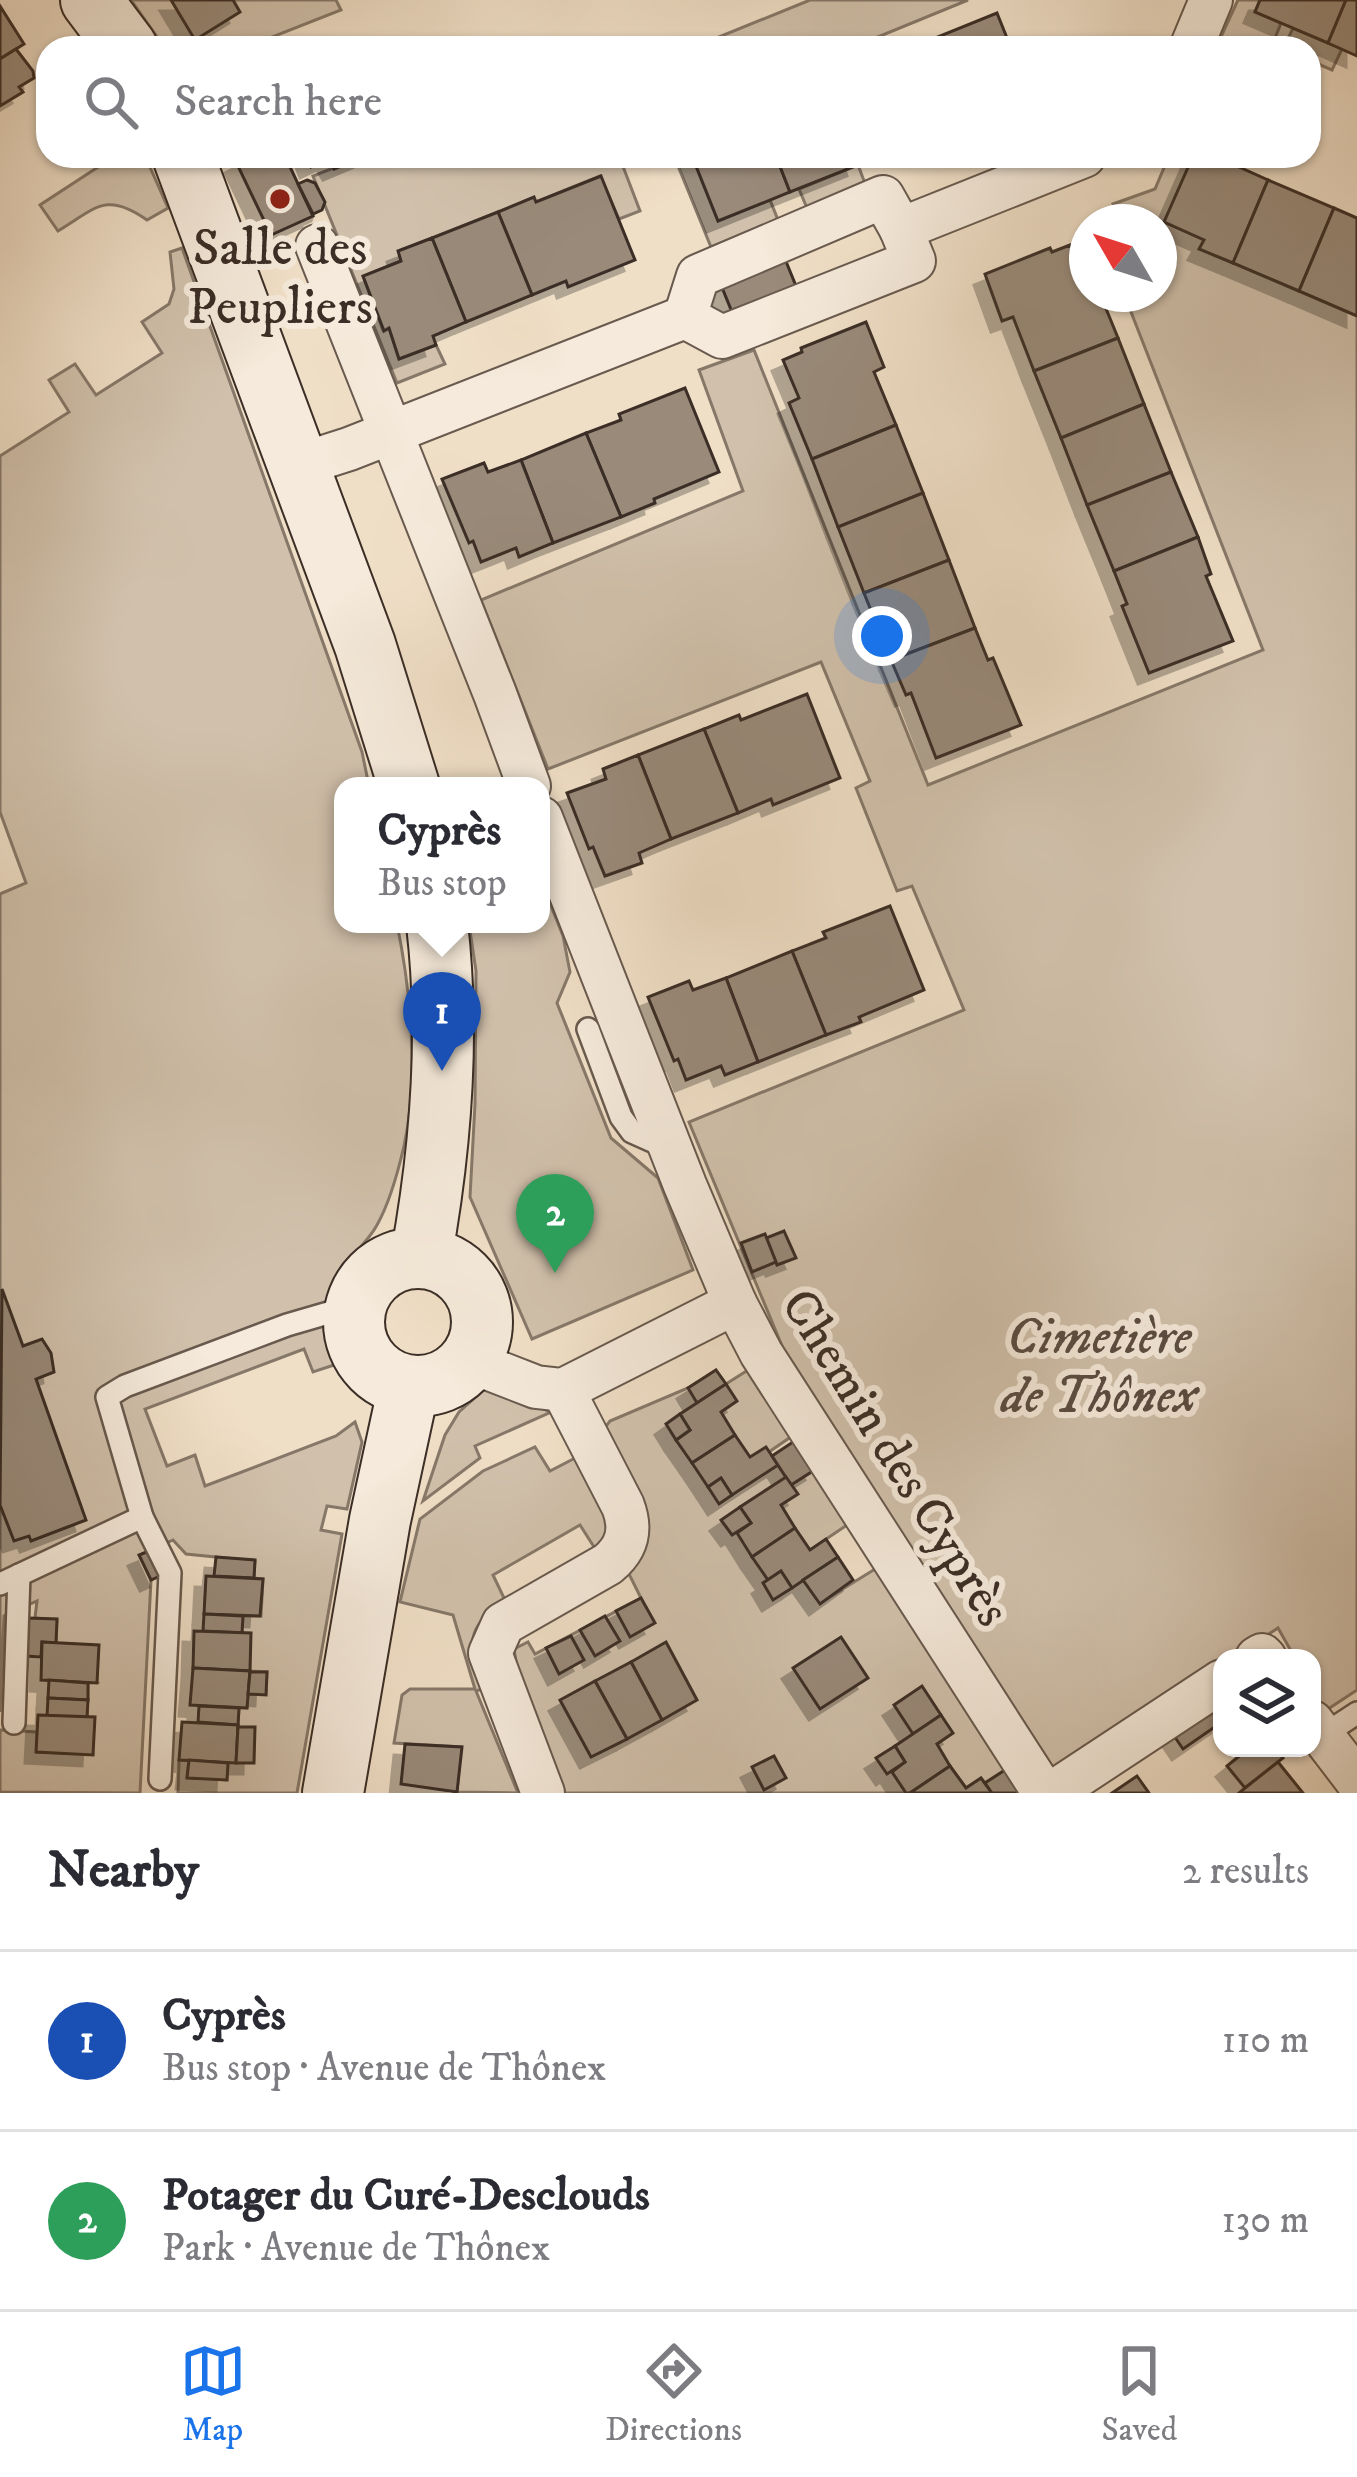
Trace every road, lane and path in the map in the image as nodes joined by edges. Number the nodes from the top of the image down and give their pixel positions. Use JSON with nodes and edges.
{"nodes":[{"id":1,"x":91,"y":0,"type":"edge"},
{"id":2,"x":1211,"y":0,"type":"edge"},
{"id":3,"x":118,"y":36,"type":"edge"},
{"id":4,"x":1196,"y":36,"type":"edge"},
{"id":5,"x":188,"y":168,"type":"edge"},
{"id":6,"x":1054,"y":168,"type":"edge"},
{"id":7,"x":901,"y":229,"type":"junction"},
{"id":8,"x":317,"y":246,"type":"dead end"},
{"id":9,"x":685,"y":317,"type":"junction"},
{"id":10,"x":391,"y":433,"type":"junction"},
{"id":11,"x":299,"y":464,"type":"junction"},
{"id":12,"x":406,"y":777,"type":"edge"},
{"id":13,"x":525,"y":777,"type":"edge"},
{"id":14,"x":550,"y":841,"type":"edge"},
{"id":15,"x":438,"y":933,"type":"edge"},
{"id":16,"x":588,"y":1028,"type":"dead end"},
{"id":17,"x":670,"y":1149,"type":"junction"},
{"id":18,"x":421,"y":1258,"type":"junction"},
{"id":19,"x":735,"y":1303,"type":"junction"},
{"id":20,"x":355,"y":1310,"type":"junction"},
{"id":21,"x":470,"y":1361,"type":"junction"},
{"id":22,"x":409,"y":1386,"type":"junction"},
{"id":23,"x":563,"y":1390,"type":"junction"},
{"id":24,"x":142,"y":1517,"type":"junction"},
{"id":25,"x":10,"y":1579,"type":"edge"},
{"id":26,"x":1213,"y":1687,"type":"edge"},
{"id":27,"x":14,"y":1723,"type":"dead end"},
{"id":28,"x":1330,"y":1724,"type":"edge"},
{"id":29,"x":160,"y":1779,"type":"dead end"},
{"id":30,"x":1357,"y":1781,"type":"edge"},
{"id":31,"x":333,"y":1793,"type":"edge"},
{"id":32,"x":543,"y":1793,"type":"edge"},
{"id":33,"x":1048,"y":1793,"type":"edge"}],
"edges":[{"from":1,"to":3,"type":"main road"},
{"from":2,"to":4,"type":"street"},
{"from":5,"to":11,"type":"main road"},
{"from":6,"to":7,"type":"street"},
{"from":7,"to":9,"type":"street"},
{"from":7,"to":9,"type":"street"},
{"from":8,"to":10,"type":"street"},
{"from":9,"to":10,"type":"street"},
{"from":10,"to":11,"type":"street"},
{"from":10,"to":13,"type":"street"},
{"from":11,"to":12,"type":"main road"},
{"from":14,"to":17,"type":"street"},
{"from":15,"to":18,"type":"main road"},
{"from":16,"to":17,"type":"lane"},
{"from":17,"to":19,"type":"street"},
{"from":18,"to":20,"type":"main road"},
{"from":18,"to":21,"type":"main road"},
{"from":19,"to":23,"type":"street","name":"Chemin des Cyprès"},
{"from":19,"to":33,"type":"street","name":"Chemin des Cyprès"},
{"from":20,"to":22,"type":"main road"},
{"from":20,"to":24,"type":"lane"},
{"from":21,"to":22,"type":"main road"},
{"from":21,"to":23,"type":"street"},
{"from":22,"to":31,"type":"main road"},
{"from":23,"to":32,"type":"street"},
{"from":24,"to":25,"type":"lane"},
{"from":24,"to":29,"type":"lane"},
{"from":25,"to":27,"type":"lane"},
{"from":26,"to":33,"type":"street","name":"Chemin des Cyprès"},
{"from":28,"to":30,"type":"street"}]}
